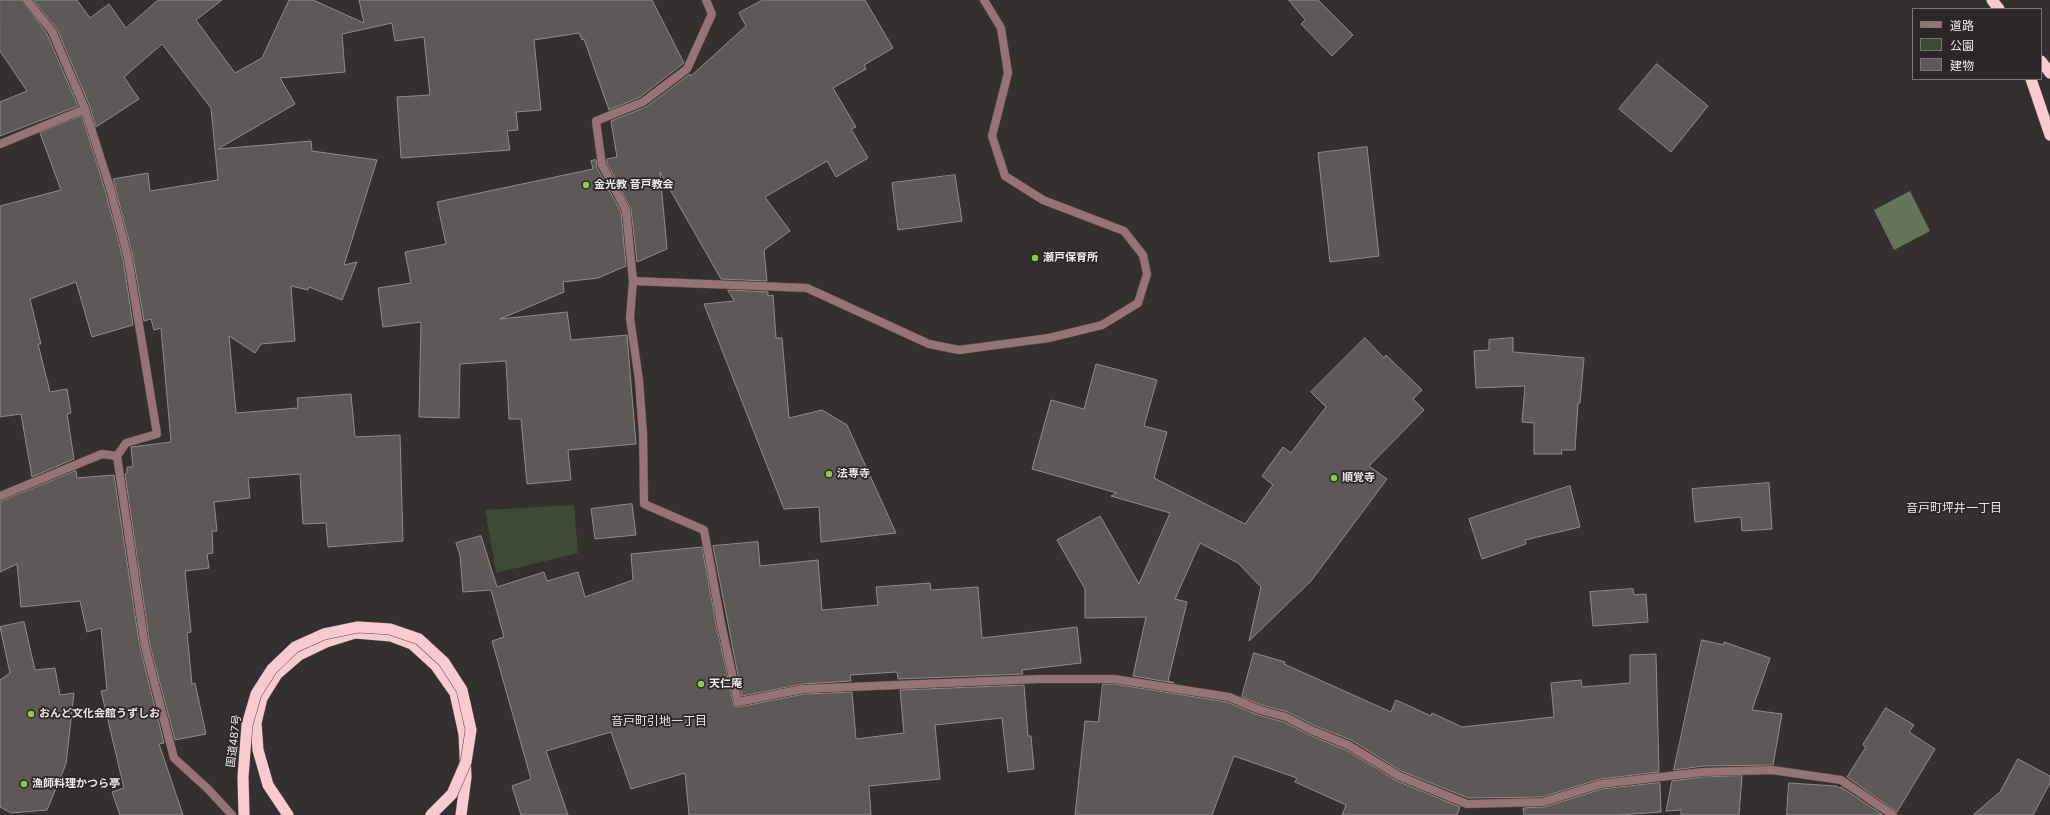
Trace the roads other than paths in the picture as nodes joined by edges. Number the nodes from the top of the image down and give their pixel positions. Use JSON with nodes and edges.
{"nodes":[{"id":1,"x":27,"y":0,"type":"edge"},
{"id":2,"x":706,"y":0,"type":"edge"},
{"id":3,"x":984,"y":0,"type":"edge"},
{"id":4,"x":1992,"y":0,"type":"edge"},
{"id":5,"x":1998,"y":8,"type":"edge"},
{"id":6,"x":2042,"y":62,"type":"edge"},
{"id":7,"x":2050,"y":73,"type":"edge"},
{"id":8,"x":2031,"y":80,"type":"edge"},
{"id":9,"x":2032,"y":80,"type":"edge"},
{"id":10,"x":86,"y":109,"type":"junction"},
{"id":11,"x":2050,"y":112,"type":"edge"},
{"id":12,"x":2050,"y":135,"type":"edge"},
{"id":13,"x":0,"y":144,"type":"edge"},
{"id":14,"x":634,"y":281,"type":"junction"},
{"id":15,"x":117,"y":456,"type":"junction"},
{"id":16,"x":0,"y":496,"type":"edge"},
{"id":17,"x":460,"y":814,"type":"edge"},
{"id":18,"x":232,"y":815,"type":"edge"},
{"id":19,"x":244,"y":815,"type":"edge"},
{"id":20,"x":288,"y":815,"type":"edge"},
{"id":21,"x":431,"y":815,"type":"edge"},
{"id":22,"x":1893,"y":815,"type":"edge"}],
"edges":[{"from":1,"to":10,"type":"street"},
{"from":2,"to":14,"type":"street"},
{"from":3,"to":14,"type":"street"},
{"from":4,"to":5,"type":"highway"},
{"from":6,"to":7,"type":"highway"},
{"from":8,"to":12,"type":"highway"},
{"from":9,"to":11,"type":"highway"},
{"from":10,"to":13,"type":"street"},
{"from":10,"to":15,"type":"street"},
{"from":14,"to":22,"type":"street"},
{"from":15,"to":16,"type":"street"},
{"from":15,"to":18,"type":"street"},
{"from":17,"to":20,"type":"highway","name":"国道487号"},
{"from":19,"to":21,"type":"highway","name":"国道487号","bridge":true}]}
